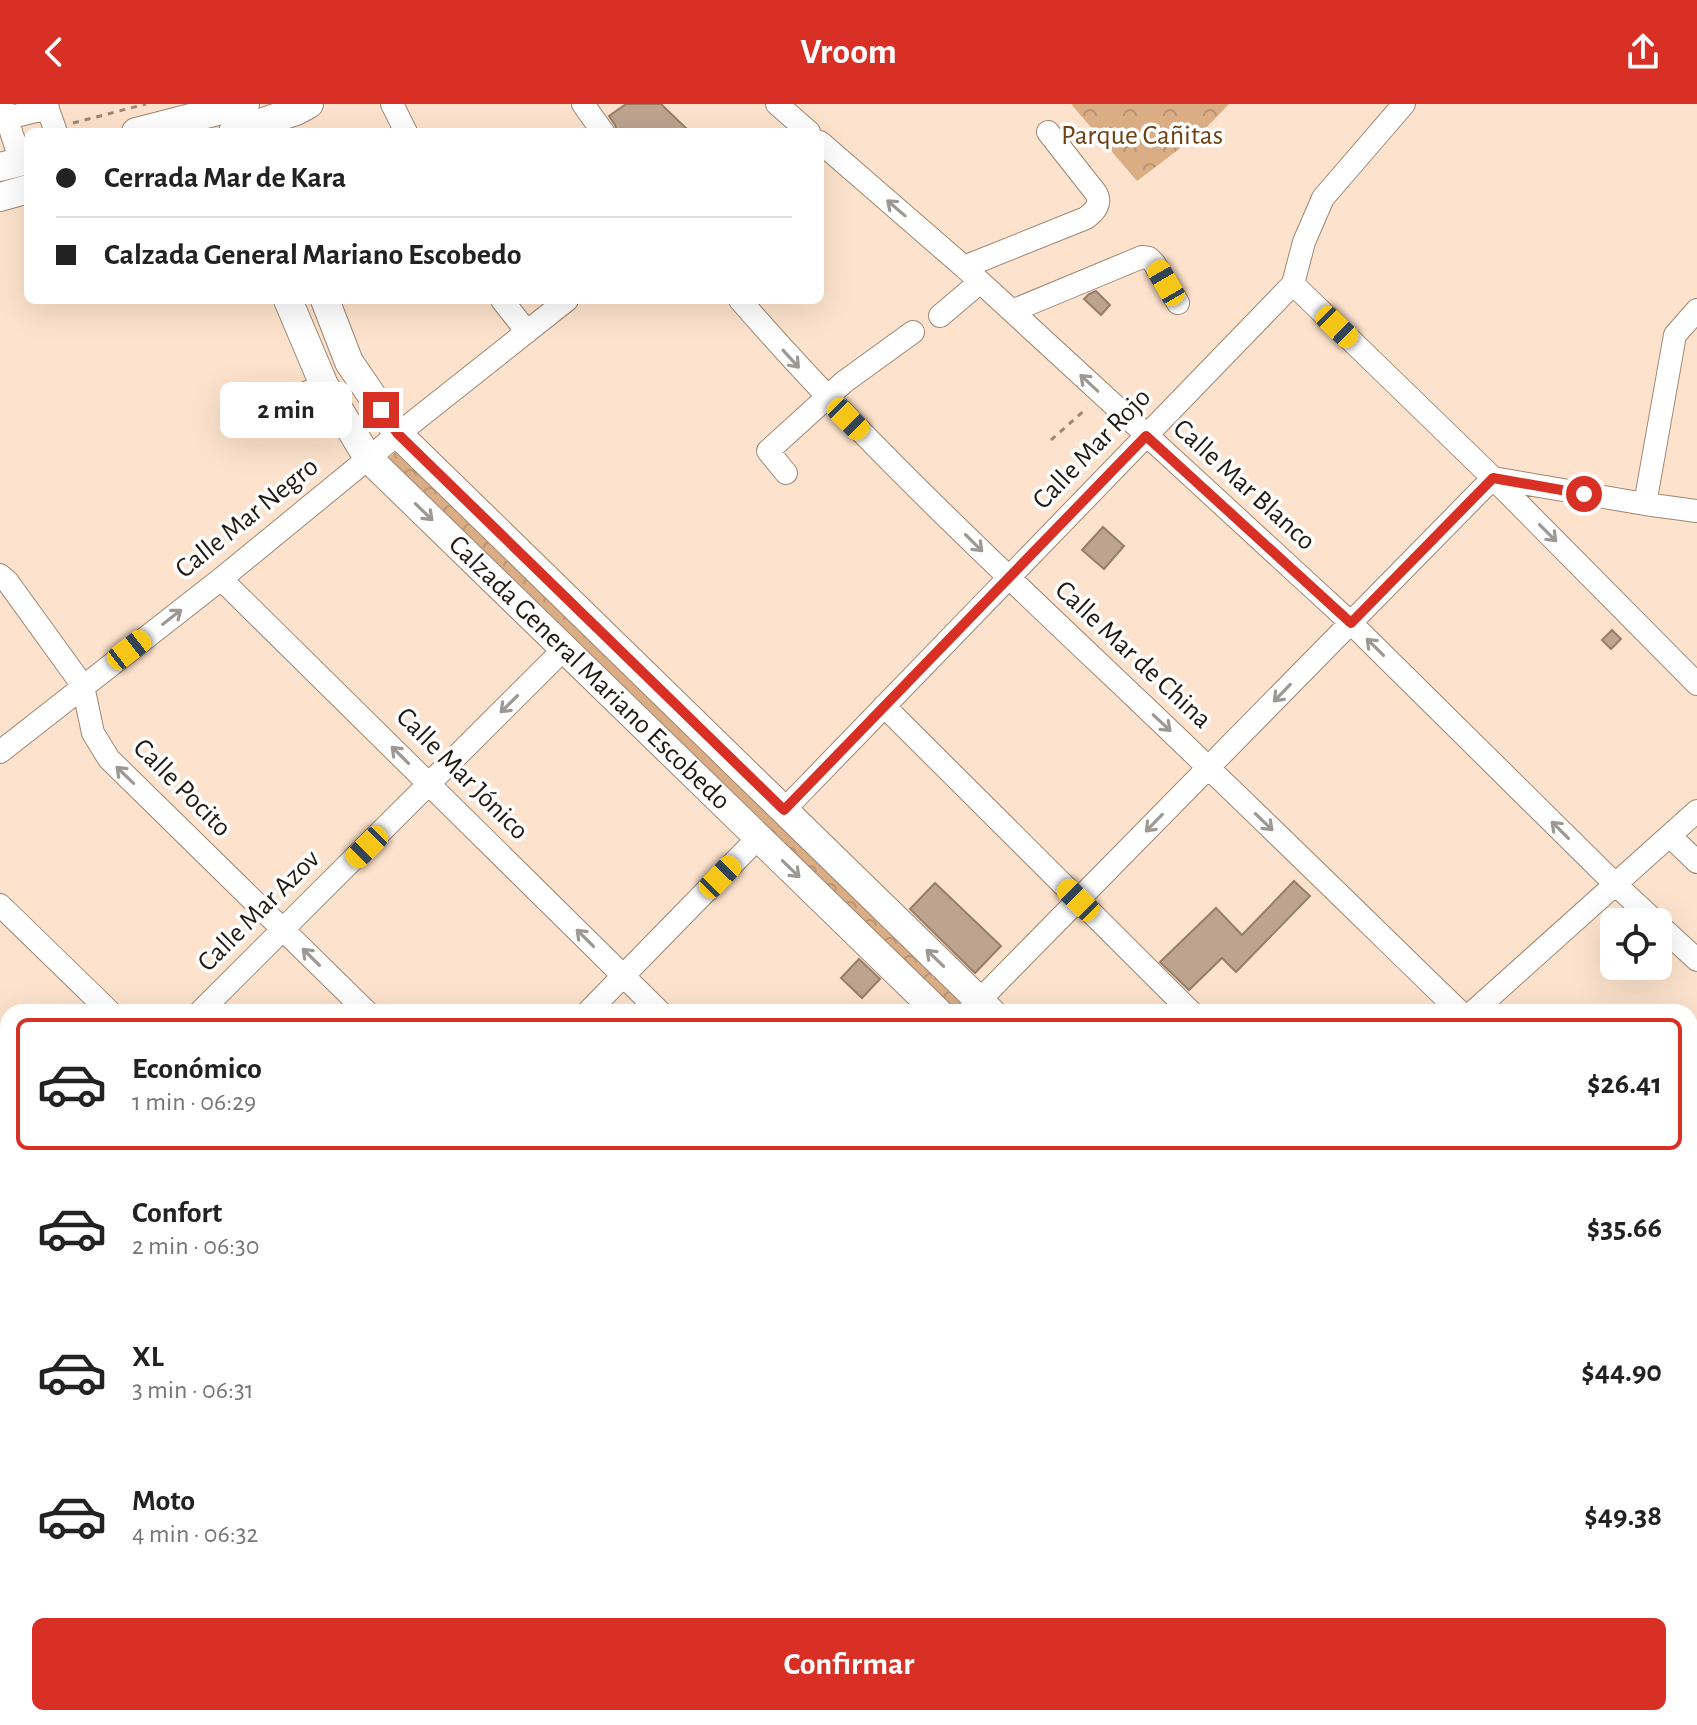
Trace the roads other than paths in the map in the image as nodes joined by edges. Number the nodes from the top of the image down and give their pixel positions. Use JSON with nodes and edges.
{"nodes":[{"id":1,"x":309,"y":104,"type":"edge"},
{"id":2,"x":392,"y":104,"type":"edge"},
{"id":3,"x":777,"y":104,"type":"edge"},
{"id":4,"x":1404,"y":104,"type":"edge"},
{"id":5,"x":4,"y":111,"type":"edge"},
{"id":6,"x":208,"y":117,"type":"edge"},
{"id":7,"x":245,"y":117,"type":"edge"},
{"id":8,"x":51,"y":118,"type":"edge"},
{"id":9,"x":155,"y":128,"type":"edge"},
{"id":10,"x":404,"y":128,"type":"edge"},
{"id":11,"x":804,"y":128,"type":"edge"},
{"id":12,"x":1048,"y":132,"type":"dead end"},
{"id":13,"x":824,"y":146,"type":"edge"},
{"id":14,"x":16,"y":163,"type":"edge"},
{"id":15,"x":24,"y":190,"type":"edge"},
{"id":16,"x":0,"y":197,"type":"edge"},
{"id":17,"x":972,"y":275,"type":"junction"},
{"id":18,"x":1293,"y":284,"type":"junction"},
{"id":19,"x":1178,"y":303,"type":"dead end"},
{"id":20,"x":290,"y":304,"type":"edge"},
{"id":21,"x":327,"y":304,"type":"edge"},
{"id":22,"x":505,"y":304,"type":"edge"},
{"id":23,"x":562,"y":304,"type":"edge"},
{"id":24,"x":744,"y":304,"type":"edge"},
{"id":25,"x":1697,"y":310,"type":"edge"},
{"id":26,"x":1012,"y":311,"type":"junction"},
{"id":27,"x":940,"y":316,"type":"dead end"},
{"id":28,"x":527,"y":332,"type":"junction"},
{"id":29,"x":913,"y":332,"type":"dead end"},
{"id":30,"x":324,"y":385,"type":"junction"},
{"id":31,"x":827,"y":398,"type":"junction"},
{"id":32,"x":251,"y":414,"type":"dead end"},
{"id":33,"x":398,"y":434,"type":"junction"},
{"id":34,"x":1146,"y":436,"type":"junction"},
{"id":35,"x":368,"y":458,"type":"junction"},
{"id":36,"x":786,"y":473,"type":"dead end"},
{"id":37,"x":1493,"y":478,"type":"junction"},
{"id":38,"x":1645,"y":504,"type":"junction"},
{"id":39,"x":1697,"y":511,"type":"edge"},
{"id":40,"x":0,"y":575,"type":"edge"},
{"id":41,"x":1009,"y":578,"type":"junction"},
{"id":42,"x":221,"y":579,"type":"junction"},
{"id":43,"x":1351,"y":623,"type":"junction"},
{"id":44,"x":564,"y":649,"type":"junction"},
{"id":45,"x":1697,"y":684,"type":"edge"},
{"id":46,"x":83,"y":686,"type":"junction"},
{"id":47,"x":884,"y":706,"type":"junction"},
{"id":48,"x":0,"y":752,"type":"edge"},
{"id":49,"x":1208,"y":767,"type":"junction"},
{"id":50,"x":429,"y":784,"type":"junction"},
{"id":51,"x":784,"y":810,"type":"junction"},
{"id":52,"x":1697,"y":811,"type":"edge"},
{"id":53,"x":1670,"y":836,"type":"junction"},
{"id":54,"x":758,"y":838,"type":"junction"},
{"id":55,"x":1697,"y":862,"type":"edge"},
{"id":56,"x":1616,"y":885,"type":"junction"},
{"id":57,"x":1078,"y":900,"type":"junction"},
{"id":58,"x":0,"y":905,"type":"edge"},
{"id":59,"x":1641,"y":908,"type":"edge"},
{"id":60,"x":283,"y":930,"type":"junction"},
{"id":61,"x":1672,"y":937,"type":"edge"},
{"id":62,"x":1697,"y":960,"type":"edge"},
{"id":63,"x":624,"y":976,"type":"junction"},
{"id":64,"x":102,"y":1004,"type":"edge"},
{"id":65,"x":208,"y":1004,"type":"edge"},
{"id":66,"x":359,"y":1004,"type":"edge"},
{"id":67,"x":596,"y":1004,"type":"edge"},
{"id":68,"x":652,"y":1004,"type":"edge"},
{"id":69,"x":930,"y":1004,"type":"edge"},
{"id":70,"x":975,"y":1004,"type":"edge"},
{"id":71,"x":983,"y":1004,"type":"edge"},
{"id":72,"x":1183,"y":1004,"type":"edge"},
{"id":73,"x":1452,"y":1004,"type":"edge"},
{"id":74,"x":1482,"y":1004,"type":"edge"}],
"edges":[{"from":1,"to":7,"type":"main road"},
{"from":2,"to":10,"type":"street"},
{"from":3,"to":11,"type":"street"},
{"from":4,"to":18,"type":"street","name":"Calle Mar Rojo"},
{"from":5,"to":8,"type":"street"},
{"from":5,"to":14,"type":"street"},
{"from":6,"to":7,"type":"main road"},
{"from":6,"to":9,"type":"main road"},
{"from":12,"to":17,"type":"street"},
{"from":17,"to":13,"type":"street","name":"Calle Mar Blanco","one_way":true},
{"from":15,"to":16,"type":"main road"},
{"from":17,"to":26,"type":"street","name":"Calle Mar Blanco"},
{"from":17,"to":27,"type":"street"},
{"from":18,"to":34,"type":"street","name":"Calle Mar Rojo"},
{"from":18,"to":37,"type":"street"},
{"from":19,"to":26,"type":"street"},
{"from":20,"to":30,"type":"main road","name":"Calzada General Mariano Escobedo"},
{"from":21,"to":33,"type":"main road","name":"Calzada General Mariano Escobedo"},
{"from":22,"to":28,"type":"street"},
{"from":23,"to":28,"type":"street","name":"Calle Mar Negro"},
{"from":24,"to":31,"type":"street","name":"Calle Mar de China","one_way":true},
{"from":25,"to":38,"type":"street"},
{"from":34,"to":26,"type":"street","name":"Calle Mar Blanco","one_way":true},
{"from":28,"to":33,"type":"street","name":"Calle Mar Negro"},
{"from":29,"to":31,"type":"street"},
{"from":30,"to":32,"type":"street"},
{"from":30,"to":35,"type":"main road","name":"Calzada General Mariano Escobedo"},
{"from":31,"to":36,"type":"street"},
{"from":31,"to":41,"type":"street","name":"Calle Mar de China","one_way":true},
{"from":33,"to":35,"type":"street","name":"Calle Mar Negro"},
{"from":33,"to":51,"type":"main road","name":"Calzada General Mariano Escobedo"},
{"from":34,"to":41,"type":"street","name":"Calle Mar Rojo"},
{"from":34,"to":43,"type":"street","name":"Calle Mar Blanco"},
{"from":35,"to":42,"type":"street","name":"Calle Mar Negro"},
{"from":35,"to":44,"type":"main road","name":"Calzada General Mariano Escobedo","one_way":true},
{"from":37,"to":38,"type":"street"},
{"from":37,"to":43,"type":"street"},
{"from":37,"to":45,"type":"street","one_way":true},
{"from":38,"to":39,"type":"street"},
{"from":40,"to":46,"type":"street","name":"Calle Pocito"},
{"from":41,"to":47,"type":"street","name":"Calle Mar Rojo"},
{"from":41,"to":49,"type":"street","name":"Calle Mar de China","one_way":true},
{"from":46,"to":42,"type":"street","name":"Calle Mar Negro","one_way":true},
{"from":50,"to":42,"type":"street","name":"Calle Mar Jónico","one_way":true},
{"from":43,"to":49,"type":"street","one_way":true},
{"from":56,"to":43,"type":"street","name":"Calle Mar Blanco","one_way":true},
{"from":44,"to":50,"type":"street","name":"Calle Mar Azov","one_way":true},
{"from":44,"to":54,"type":"main road","name":"Calzada General Mariano Escobedo"},
{"from":46,"to":48,"type":"street","name":"Calle Mar Negro"},
{"from":60,"to":46,"type":"street","name":"Calle Pocito","one_way":true},
{"from":47,"to":51,"type":"street","name":"Calle Mar Rojo"},
{"from":47,"to":57,"type":"street"},
{"from":49,"to":57,"type":"street","one_way":true},
{"from":49,"to":73,"type":"street","name":"Calle Mar de China","one_way":true},
{"from":50,"to":60,"type":"street","name":"Calle Mar Azov"},
{"from":63,"to":50,"type":"street","name":"Calle Mar Jónico","one_way":true},
{"from":70,"to":51,"type":"main road","name":"Calzada General Mariano Escobedo","one_way":true},
{"from":52,"to":53,"type":"street"},
{"from":53,"to":55,"type":"street"},
{"from":53,"to":56,"type":"street"},
{"from":54,"to":63,"type":"street"},
{"from":54,"to":69,"type":"main road","name":"Calzada General Mariano Escobedo","one_way":true},
{"from":56,"to":59,"type":"street","name":"Calle Mar Blanco"},
{"from":56,"to":74,"type":"street"},
{"from":57,"to":71,"type":"street"},
{"from":57,"to":72,"type":"street"},
{"from":58,"to":64,"type":"street"},
{"from":60,"to":65,"type":"street","name":"Calle Mar Azov"},
{"from":66,"to":60,"type":"street","name":"Calle Pocito","one_way":true},
{"from":61,"to":62,"type":"street","name":"Calle Mar Blanco"},
{"from":63,"to":67,"type":"street"},
{"from":63,"to":68,"type":"street","name":"Calle Mar Jónico"}]}
